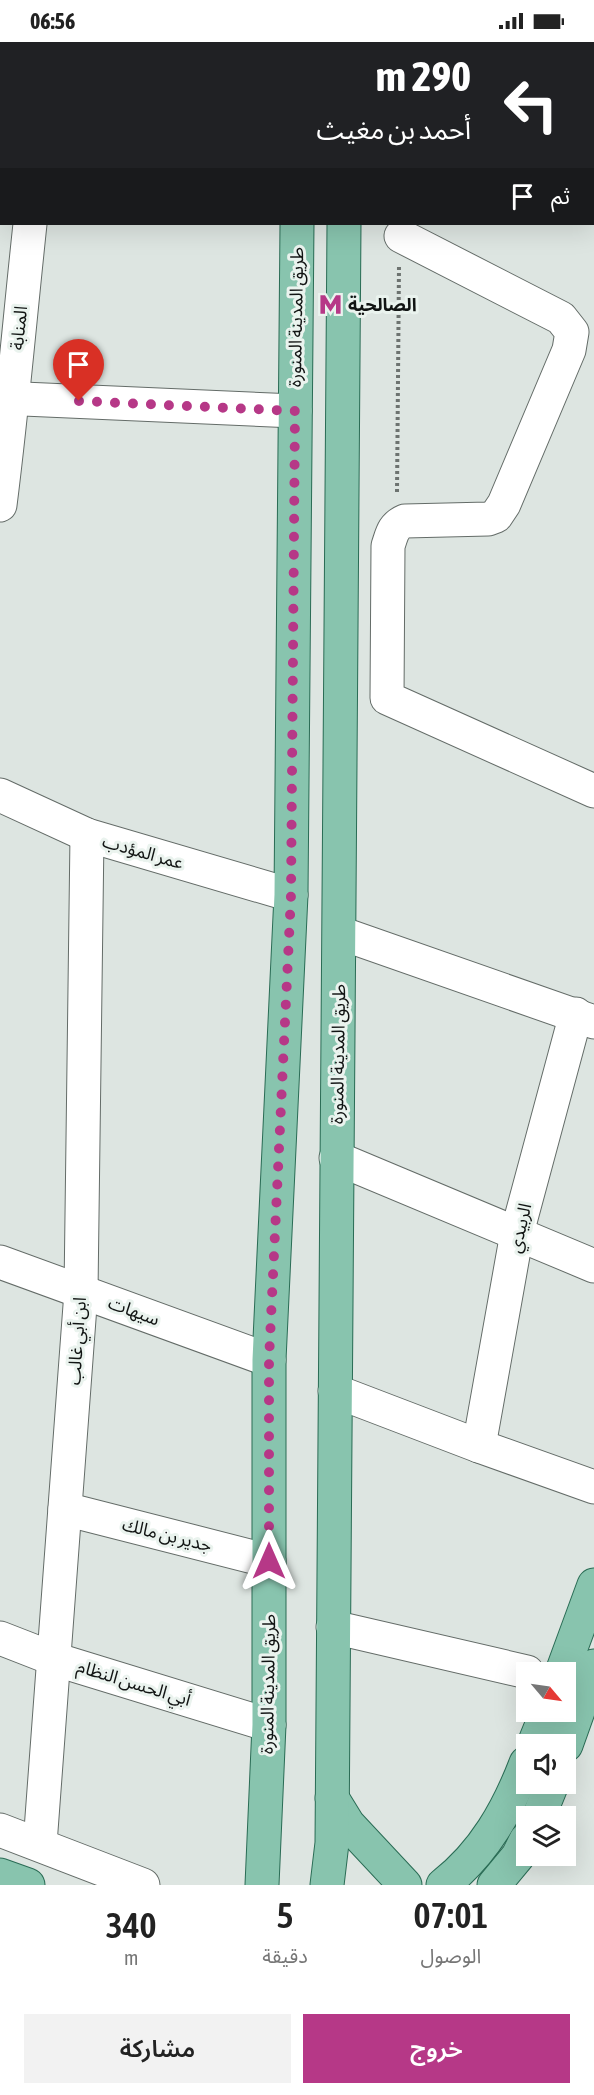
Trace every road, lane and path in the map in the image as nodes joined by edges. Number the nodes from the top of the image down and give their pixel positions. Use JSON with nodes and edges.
{"nodes":[{"id":1,"x":30,"y":225,"type":"edge"},
{"id":2,"x":297,"y":225,"type":"edge"},
{"id":3,"x":344,"y":225,"type":"edge"},
{"id":4,"x":401,"y":236,"type":"joint"},
{"id":5,"x":7,"y":398,"type":"edge"},
{"id":6,"x":295,"y":411,"type":"junction"},
{"id":7,"x":0,"y":505,"type":"edge"},
{"id":8,"x":397,"y":525,"type":"junction"},
{"id":9,"x":594,"y":791,"type":"edge"},
{"id":10,"x":0,"y":795,"type":"edge"},
{"id":11,"x":87,"y":836,"type":"junction"},
{"id":12,"x":291,"y":895,"type":"junction"},
{"id":13,"x":340,"y":933,"type":"junction"},
{"id":14,"x":585,"y":1018,"type":"edge"},
{"id":15,"x":336,"y":1158,"type":"junction"},
{"id":16,"x":517,"y":1233,"type":"junction"},
{"id":17,"x":0,"y":1262,"type":"edge"},
{"id":18,"x":594,"y":1266,"type":"edge"},
{"id":19,"x":81,"y":1292,"type":"junction"},
{"id":20,"x":269,"y":1360,"type":"junction"},
{"id":21,"x":335,"y":1391,"type":"junction"},
{"id":22,"x":479,"y":1446,"type":"junction"},
{"id":23,"x":594,"y":1486,"type":"edge"},
{"id":24,"x":65,"y":1509,"type":"junction"},
{"id":25,"x":269,"y":1561,"type":"junction"},
{"id":26,"x":594,"y":1585,"type":"edge"},
{"id":27,"x":333,"y":1627,"type":"junction"},
{"id":28,"x":0,"y":1638,"type":"edge"},
{"id":29,"x":54,"y":1659,"type":"junction"},
{"id":30,"x":566,"y":1662,"type":"edge"},
{"id":31,"x":594,"y":1666,"type":"edge"},
{"id":32,"x":516,"y":1669,"type":"edge"},
{"id":33,"x":269,"y":1725,"type":"junction"},
{"id":34,"x":570,"y":1734,"type":"edge"},
{"id":35,"x":516,"y":1788,"type":"edge"},
{"id":36,"x":332,"y":1798,"type":"junction"},
{"id":37,"x":0,"y":1830,"type":"edge"},
{"id":38,"x":40,"y":1844,"type":"junction"},
{"id":39,"x":516,"y":1856,"type":"edge"},
{"id":40,"x":0,"y":1875,"type":"edge"},
{"id":41,"x":28,"y":1885,"type":"edge"},
{"id":42,"x":143,"y":1885,"type":"edge"},
{"id":43,"x":262,"y":1885,"type":"edge"},
{"id":44,"x":327,"y":1885,"type":"edge"},
{"id":45,"x":405,"y":1885,"type":"edge"},
{"id":46,"x":443,"y":1885,"type":"edge"},
{"id":47,"x":494,"y":1885,"type":"edge"}],
"edges":[{"from":1,"to":5,"type":"street","name":"المنابة"},
{"from":2,"to":6,"type":"main road","name":"طريق المدينة المنورة"},
{"from":3,"to":13,"type":"main road","name":"طريق المدينة المنورة"},
{"from":4,"to":8,"type":"path"},
{"from":4,"to":8,"type":"street"},
{"from":5,"to":6,"type":"street"},
{"from":5,"to":7,"type":"street","name":"المنابة"},
{"from":6,"to":12,"type":"main road","name":"طريق المدينة المنورة"},
{"from":8,"to":9,"type":"street"},
{"from":10,"to":11,"type":"street","name":"عمر المؤدب"},
{"from":11,"to":12,"type":"street","name":"عمر المؤدب"},
{"from":11,"to":19,"type":"street","name":"ابن أبي غالب"},
{"from":12,"to":20,"type":"main road","name":"طريق المدينة المنورة"},
{"from":13,"to":14,"type":"street"},
{"from":13,"to":15,"type":"main road","name":"طريق المدينة المنورة"},
{"from":14,"to":16,"type":"street","name":"الربيدي"},
{"from":15,"to":16,"type":"street"},
{"from":15,"to":21,"type":"main road","name":"طريق المدينة المنورة"},
{"from":16,"to":18,"type":"street"},
{"from":16,"to":22,"type":"street","name":"الربيدي"},
{"from":17,"to":19,"type":"street","name":"سيهات"},
{"from":19,"to":20,"type":"street","name":"سيهات"},
{"from":19,"to":24,"type":"street","name":"ابن أبي غالب"},
{"from":20,"to":25,"type":"main road","name":"طريق المدينة المنورة"},
{"from":21,"to":22,"type":"street"},
{"from":21,"to":27,"type":"main road","name":"طريق المدينة المنورة"},
{"from":22,"to":23,"type":"street"},
{"from":24,"to":25,"type":"street","name":"جدير بن مالك"},
{"from":24,"to":29,"type":"street","name":"ابن أبي غالب"},
{"from":25,"to":33,"type":"main road","name":"طريق المدينة المنورة"},
{"from":26,"to":30,"type":"main road"},
{"from":27,"to":32,"type":"street"},
{"from":27,"to":36,"type":"main road","name":"طريق المدينة المنورة"},
{"from":28,"to":29,"type":"street","name":"أبي الحسن النظام"},
{"from":29,"to":33,"type":"street","name":"أبي الحسن النظام"},
{"from":29,"to":38,"type":"street","name":"ابن أبي غالب"},
{"from":31,"to":34,"type":"main road"},
{"from":33,"to":43,"type":"main road","name":"طريق المدينة المنورة"},
{"from":35,"to":46,"type":"main road"},
{"from":36,"to":44,"type":"main road","name":"طريق المدينة المنورة"},
{"from":36,"to":45,"type":"main road"},
{"from":37,"to":38,"type":"street"},
{"from":38,"to":42,"type":"street"},
{"from":39,"to":47,"type":"main road"},
{"from":40,"to":41,"type":"main road"}]}
